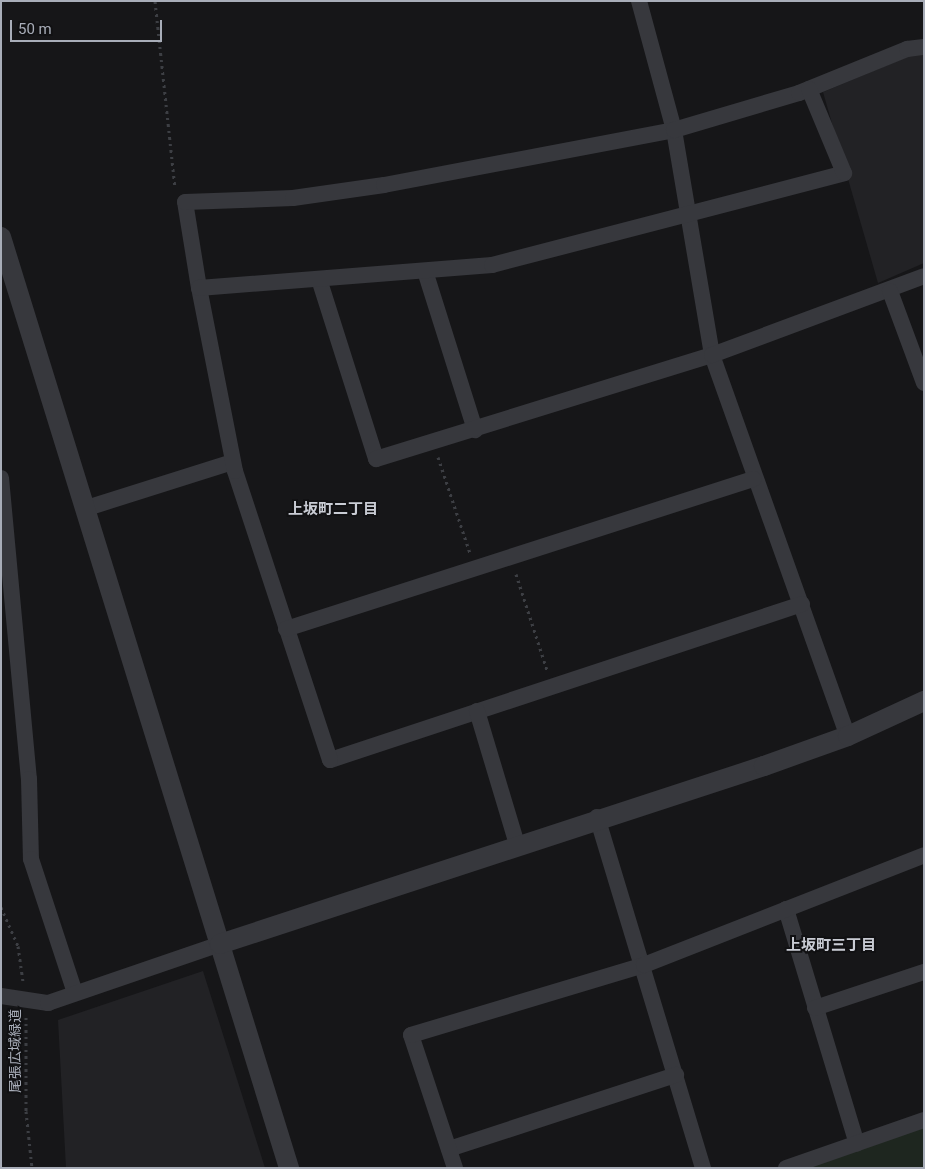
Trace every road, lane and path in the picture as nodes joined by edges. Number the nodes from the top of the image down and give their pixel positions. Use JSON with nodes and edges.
{"nodes":[{"id":1,"x":155,"y":1,"type":"edge"},
{"id":2,"x":639,"y":1,"type":"edge"},
{"id":3,"x":924,"y":47,"type":"edge"},
{"id":4,"x":810,"y":89,"type":"junction"},
{"id":5,"x":674,"y":130,"type":"junction"},
{"id":6,"x":185,"y":202,"type":"junction"},
{"id":7,"x":689,"y":214,"type":"junction"},
{"id":8,"x":1,"y":237,"type":"edge"},
{"id":9,"x":425,"y":271,"type":"junction"},
{"id":10,"x":924,"y":276,"type":"edge"},
{"id":11,"x":319,"y":278,"type":"junction"},
{"id":12,"x":200,"y":288,"type":"junction"},
{"id":13,"x":890,"y":291,"type":"junction"},
{"id":14,"x":712,"y":355,"type":"junction"},
{"id":15,"x":924,"y":383,"type":"edge"},
{"id":16,"x":475,"y":430,"type":"junction"},
{"id":17,"x":433,"y":442,"type":"junction"},
{"id":18,"x":233,"y":462,"type":"junction"},
{"id":19,"x":1,"y":478,"type":"edge"},
{"id":20,"x":754,"y":479,"type":"junction"},
{"id":21,"x":87,"y":508,"type":"junction"},
{"id":22,"x":511,"y":559,"type":"junction"},
{"id":23,"x":475,"y":570,"type":"junction"},
{"id":24,"x":802,"y":604,"type":"junction"},
{"id":25,"x":286,"y":629,"type":"junction"},
{"id":26,"x":552,"y":686,"type":"junction"},
{"id":27,"x":924,"y":701,"type":"edge"},
{"id":28,"x":477,"y":711,"type":"junction"},
{"id":29,"x":848,"y":736,"type":"junction"},
{"id":30,"x":597,"y":817,"type":"junction"},
{"id":31,"x":517,"y":844,"type":"junction"},
{"id":32,"x":924,"y":855,"type":"edge"},
{"id":33,"x":1,"y":908,"type":"edge"},
{"id":34,"x":786,"y":909,"type":"junction"},
{"id":35,"x":220,"y":944,"type":"junction"},
{"id":36,"x":644,"y":965,"type":"junction"},
{"id":37,"x":924,"y":972,"type":"edge"},
{"id":38,"x":76,"y":993,"type":"junction"},
{"id":39,"x":1,"y":996,"type":"edge"},
{"id":40,"x":26,"y":1003,"type":"junction"},
{"id":41,"x":815,"y":1008,"type":"junction"},
{"id":42,"x":676,"y":1075,"type":"junction"},
{"id":43,"x":924,"y":1120,"type":"edge"},
{"id":44,"x":857,"y":1144,"type":"junction"},
{"id":45,"x":449,"y":1149,"type":"junction"},
{"id":46,"x":32,"y":1168,"type":"edge"},
{"id":47,"x":289,"y":1168,"type":"edge"},
{"id":48,"x":455,"y":1168,"type":"edge"},
{"id":49,"x":703,"y":1168,"type":"edge"},
{"id":50,"x":786,"y":1168,"type":"edge"}],
"edges":[{"from":1,"to":6,"type":"path"},
{"from":2,"to":5,"type":"street"},
{"from":3,"to":4,"type":"street"},
{"from":4,"to":5,"type":"street"},
{"from":4,"to":7,"type":"street"},
{"from":5,"to":6,"type":"street"},
{"from":5,"to":7,"type":"street"},
{"from":6,"to":12,"type":"street"},
{"from":7,"to":9,"type":"street"},
{"from":7,"to":14,"type":"street"},
{"from":8,"to":21,"type":"street"},
{"from":9,"to":11,"type":"street"},
{"from":9,"to":16,"type":"street"},
{"from":10,"to":13,"type":"street"},
{"from":11,"to":12,"type":"street"},
{"from":11,"to":17,"type":"street"},
{"from":12,"to":18,"type":"street"},
{"from":13,"to":14,"type":"street"},
{"from":13,"to":15,"type":"street"},
{"from":14,"to":16,"type":"street"},
{"from":14,"to":20,"type":"street"},
{"from":16,"to":17,"type":"street"},
{"from":17,"to":23,"type":"path"},
{"from":18,"to":21,"type":"street"},
{"from":18,"to":25,"type":"street"},
{"from":19,"to":38,"type":"street"},
{"from":20,"to":22,"type":"street"},
{"from":20,"to":24,"type":"street"},
{"from":21,"to":35,"type":"street"},
{"from":22,"to":23,"type":"street"},
{"from":22,"to":26,"type":"path"},
{"from":23,"to":25,"type":"street"},
{"from":24,"to":26,"type":"street"},
{"from":24,"to":29,"type":"street"},
{"from":25,"to":28,"type":"street"},
{"from":26,"to":28,"type":"street"},
{"from":27,"to":29,"type":"street"},
{"from":28,"to":31,"type":"street"},
{"from":29,"to":30,"type":"street"},
{"from":30,"to":31,"type":"street"},
{"from":30,"to":36,"type":"street"},
{"from":31,"to":35,"type":"street"},
{"from":32,"to":34,"type":"street"},
{"from":33,"to":40,"type":"path","name":"尾張広域緑道"},
{"from":34,"to":36,"type":"street"},
{"from":34,"to":41,"type":"street"},
{"from":35,"to":38,"type":"street"},
{"from":35,"to":47,"type":"street"},
{"from":36,"to":42,"type":"street"},
{"from":36,"to":45,"type":"street"},
{"from":37,"to":41,"type":"street"},
{"from":38,"to":40,"type":"street"},
{"from":39,"to":40,"type":"street"},
{"from":40,"to":46,"type":"path","name":"尾張広域緑道"},
{"from":41,"to":44,"type":"street"},
{"from":42,"to":45,"type":"street"},
{"from":42,"to":49,"type":"street"},
{"from":43,"to":44,"type":"street"},
{"from":44,"to":50,"type":"street"},
{"from":45,"to":48,"type":"street"}]}
